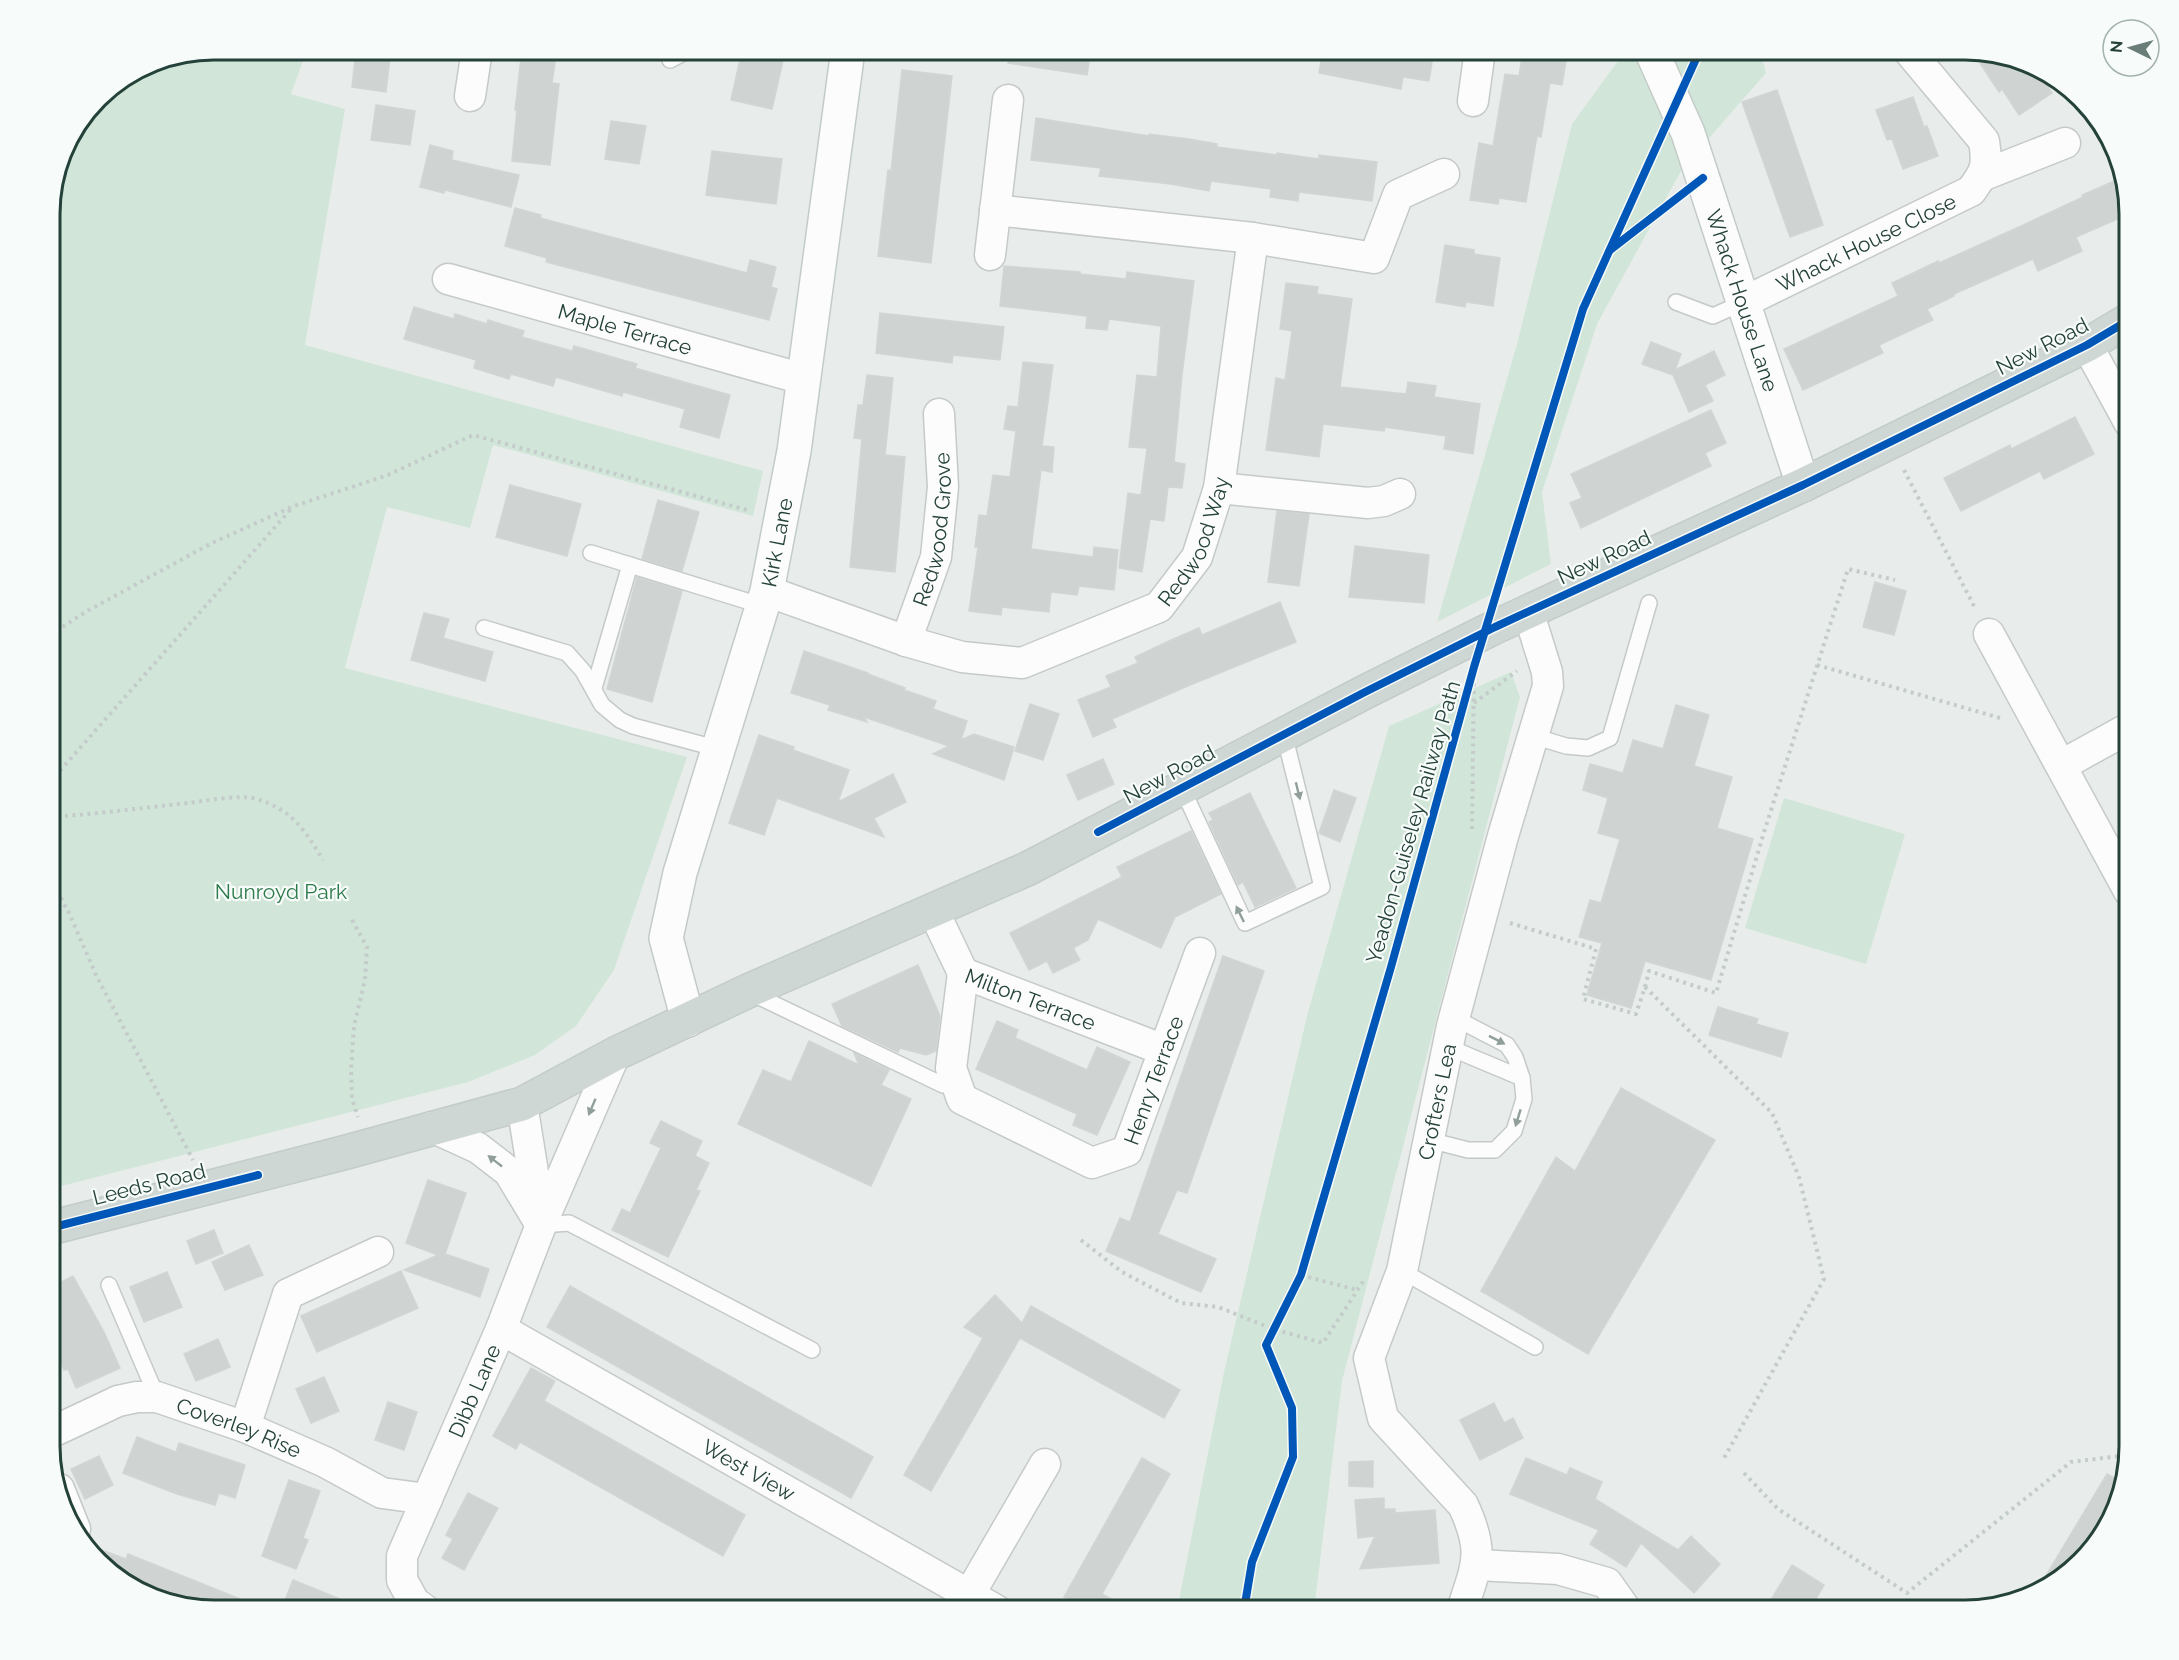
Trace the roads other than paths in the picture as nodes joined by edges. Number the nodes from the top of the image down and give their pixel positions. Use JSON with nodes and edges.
{"nodes":[{"id":1,"x":475,"y":60,"type":"edge"},
{"id":2,"x":847,"y":60,"type":"edge"},
{"id":3,"x":1479,"y":60,"type":"edge"},
{"id":4,"x":1655,"y":60,"type":"edge"},
{"id":5,"x":1916,"y":60,"type":"edge"},
{"id":6,"x":470,"y":96,"type":"dead end"},
{"id":7,"x":1008,"y":100,"type":"dead end"},
{"id":8,"x":1473,"y":101,"type":"dead end"},
{"id":9,"x":2065,"y":143,"type":"dead end"},
{"id":10,"x":1444,"y":174,"type":"dead end"},
{"id":11,"x":1984,"y":175,"type":"junction"},
{"id":12,"x":995,"y":210,"type":"junction"},
{"id":13,"x":1253,"y":238,"type":"junction"},
{"id":14,"x":990,"y":255,"type":"dead end"},
{"id":15,"x":448,"y":279,"type":"dead end"},
{"id":16,"x":1676,"y":302,"type":"dead end"},
{"id":17,"x":1742,"y":303,"type":"junction"},
{"id":18,"x":2119,"y":326,"type":"edge"},
{"id":19,"x":2087,"y":345,"type":"junction"},
{"id":20,"x":803,"y":379,"type":"junction"},
{"id":21,"x":2119,"y":402,"type":"edge"},
{"id":22,"x":939,"y":414,"type":"dead end"},
{"id":23,"x":1803,"y":485,"type":"junction"},
{"id":24,"x":1219,"y":488,"type":"junction"},
{"id":25,"x":1400,"y":494,"type":"dead end"},
{"id":26,"x":591,"y":553,"type":"dead end"},
{"id":27,"x":630,"y":565,"type":"junction"},
{"id":28,"x":765,"y":599,"type":"junction"},
{"id":29,"x":1649,"y":603,"type":"dead end"},
{"id":30,"x":1528,"y":611,"type":"junction"},
{"id":31,"x":484,"y":628,"type":"dead end"},
{"id":32,"x":1989,"y":634,"type":"road end"},
{"id":33,"x":906,"y":641,"type":"junction"},
{"id":34,"x":594,"y":688,"type":"junction"},
{"id":35,"x":1284,"y":734,"type":"junction"},
{"id":36,"x":2119,"y":734,"type":"edge"},
{"id":37,"x":1533,"y":736,"type":"junction"},
{"id":38,"x":719,"y":749,"type":"junction"},
{"id":39,"x":2062,"y":765,"type":"junction"},
{"id":40,"x":1182,"y":788,"type":"junction"},
{"id":41,"x":2119,"y":871,"type":"edge"},
{"id":42,"x":933,"y":910,"type":"junction"},
{"id":43,"x":1200,"y":953,"type":"dead end"},
{"id":44,"x":963,"y":973,"type":"junction"},
{"id":45,"x":748,"y":991,"type":"junction"},
{"id":46,"x":688,"y":1020,"type":"junction"},
{"id":47,"x":1451,"y":1032,"type":"junction"},
{"id":48,"x":1164,"y":1050,"type":"junction"},
{"id":49,"x":615,"y":1053,"type":"junction"},
{"id":50,"x":1522,"y":1078,"type":"junction"},
{"id":51,"x":943,"y":1085,"type":"dead end"},
{"id":52,"x":522,"y":1104,"type":"junction"},
{"id":53,"x":432,"y":1127,"type":"junction"},
{"id":54,"x":1429,"y":1140,"type":"junction"},
{"id":55,"x":60,"y":1225,"type":"edge"},
{"id":56,"x":541,"y":1225,"type":"junction"},
{"id":57,"x":378,"y":1252,"type":"dead end"},
{"id":58,"x":1402,"y":1271,"type":"junction"},
{"id":59,"x":109,"y":1285,"type":"dead end"},
{"id":60,"x":501,"y":1329,"type":"junction"},
{"id":61,"x":1534,"y":1347,"type":"dead end"},
{"id":62,"x":812,"y":1350,"type":"dead end"},
{"id":63,"x":157,"y":1397,"type":"junction"},
{"id":64,"x":245,"y":1427,"type":"junction"},
{"id":65,"x":60,"y":1428,"type":"edge"},
{"id":66,"x":1045,"y":1464,"type":"dead end"},
{"id":67,"x":427,"y":1499,"type":"junction"},
{"id":68,"x":1477,"y":1565,"type":"junction"},
{"id":69,"x":969,"y":1595,"type":"junction"},
{"id":70,"x":412,"y":1600,"type":"edge"},
{"id":71,"x":977,"y":1600,"type":"edge"},
{"id":72,"x":1466,"y":1600,"type":"edge"},
{"id":73,"x":1619,"y":1600,"type":"edge"}],
"edges":[{"from":1,"to":6,"type":"street"},
{"from":2,"to":20,"type":"street","name":"Kirk Lane"},
{"from":3,"to":8,"type":"street"},
{"from":4,"to":17,"type":"street","name":"Whack House Lane"},
{"from":5,"to":11,"type":"street"},
{"from":7,"to":12,"type":"street"},
{"from":9,"to":11,"type":"street","name":"Whack House Close"},
{"from":10,"to":13,"type":"street"},
{"from":11,"to":17,"type":"street","name":"Whack House Close"},
{"from":12,"to":13,"type":"street"},
{"from":12,"to":14,"type":"street"},
{"from":13,"to":24,"type":"street","name":"Redwood Way"},
{"from":15,"to":20,"type":"street","name":"Maple Terrace"},
{"from":16,"to":17,"type":"lane"},
{"from":17,"to":23,"type":"street","name":"Whack House Lane"},
{"from":18,"to":19,"type":"main road","name":"New Road"},
{"from":19,"to":21,"type":"street"},
{"from":19,"to":23,"type":"main road","name":"New Road"},
{"from":20,"to":28,"type":"street","name":"Kirk Lane"},
{"from":22,"to":33,"type":"street","name":"Redwood Grove"},
{"from":23,"to":30,"type":"main road","name":"New Road"},
{"from":24,"to":25,"type":"street"},
{"from":24,"to":33,"type":"street","name":"Redwood Way"},
{"from":26,"to":27,"type":"lane"},
{"from":27,"to":28,"type":"lane"},
{"from":27,"to":34,"type":"lane"},
{"from":28,"to":33,"type":"street","name":"Redwood Way"},
{"from":28,"to":38,"type":"street","name":"Kirk Lane"},
{"from":29,"to":37,"type":"lane"},
{"from":30,"to":35,"type":"main road","name":"New Road"},
{"from":30,"to":37,"type":"street","name":"Crofters Lea"},
{"from":31,"to":34,"type":"lane"},
{"from":32,"to":39,"type":"street"},
{"from":34,"to":38,"type":"lane"},
{"from":35,"to":40,"type":"main road","name":"New Road"},
{"from":35,"to":40,"type":"lane","one_way":true},
{"from":36,"to":39,"type":"street"},
{"from":37,"to":47,"type":"street","name":"Crofters Lea"},
{"from":38,"to":46,"type":"street","name":"Kirk Lane"},
{"from":39,"to":41,"type":"street"},
{"from":40,"to":42,"type":"main road","name":"New Road"},
{"from":42,"to":44,"type":"street","name":"Milton Terrace"},
{"from":42,"to":45,"type":"main road","name":"New Road"},
{"from":43,"to":48,"type":"street","name":"Henry Terrace"},
{"from":44,"to":48,"type":"street","name":"Milton Terrace"},
{"from":44,"to":48,"type":"street","name":"Henry Terrace"},
{"from":45,"to":46,"type":"main road","name":"New Road"},
{"from":45,"to":51,"type":"lane"},
{"from":46,"to":49,"type":"main road","name":"Leeds Road"},
{"from":47,"to":50,"type":"lane"},
{"from":47,"to":50,"type":"lane","one_way":true},
{"from":47,"to":54,"type":"street","name":"Crofters Lea"},
{"from":49,"to":52,"type":"main road","name":"Leeds Road"},
{"from":49,"to":56,"type":"street","name":"Dibb Lane","one_way":true},
{"from":50,"to":54,"type":"lane","one_way":true},
{"from":52,"to":53,"type":"main road","name":"Leeds Road"},
{"from":52,"to":56,"type":"street","name":"Dibb Lane"},
{"from":53,"to":55,"type":"main road","name":"Leeds Road"},
{"from":56,"to":53,"type":"street","one_way":true},
{"from":54,"to":58,"type":"street","name":"Crofters Lea"},
{"from":56,"to":60,"type":"street","name":"Dibb Lane"},
{"from":56,"to":62,"type":"lane"},
{"from":57,"to":64,"type":"street"},
{"from":58,"to":61,"type":"lane"},
{"from":58,"to":68,"type":"street","name":"Crofters Lea"},
{"from":59,"to":63,"type":"lane"},
{"from":60,"to":67,"type":"street","name":"Dibb Lane"},
{"from":60,"to":69,"type":"street","name":"West View"},
{"from":63,"to":64,"type":"street","name":"Coverley Rise"},
{"from":63,"to":65,"type":"street","name":"Coverley Rise"},
{"from":64,"to":67,"type":"street","name":"Coverley Rise"},
{"from":66,"to":69,"type":"street"},
{"from":67,"to":70,"type":"street","name":"Dibb Lane"},
{"from":68,"to":72,"type":"street","name":"Crofters Lea"},
{"from":68,"to":73,"type":"street"},
{"from":69,"to":71,"type":"street","name":"West View"}]}
